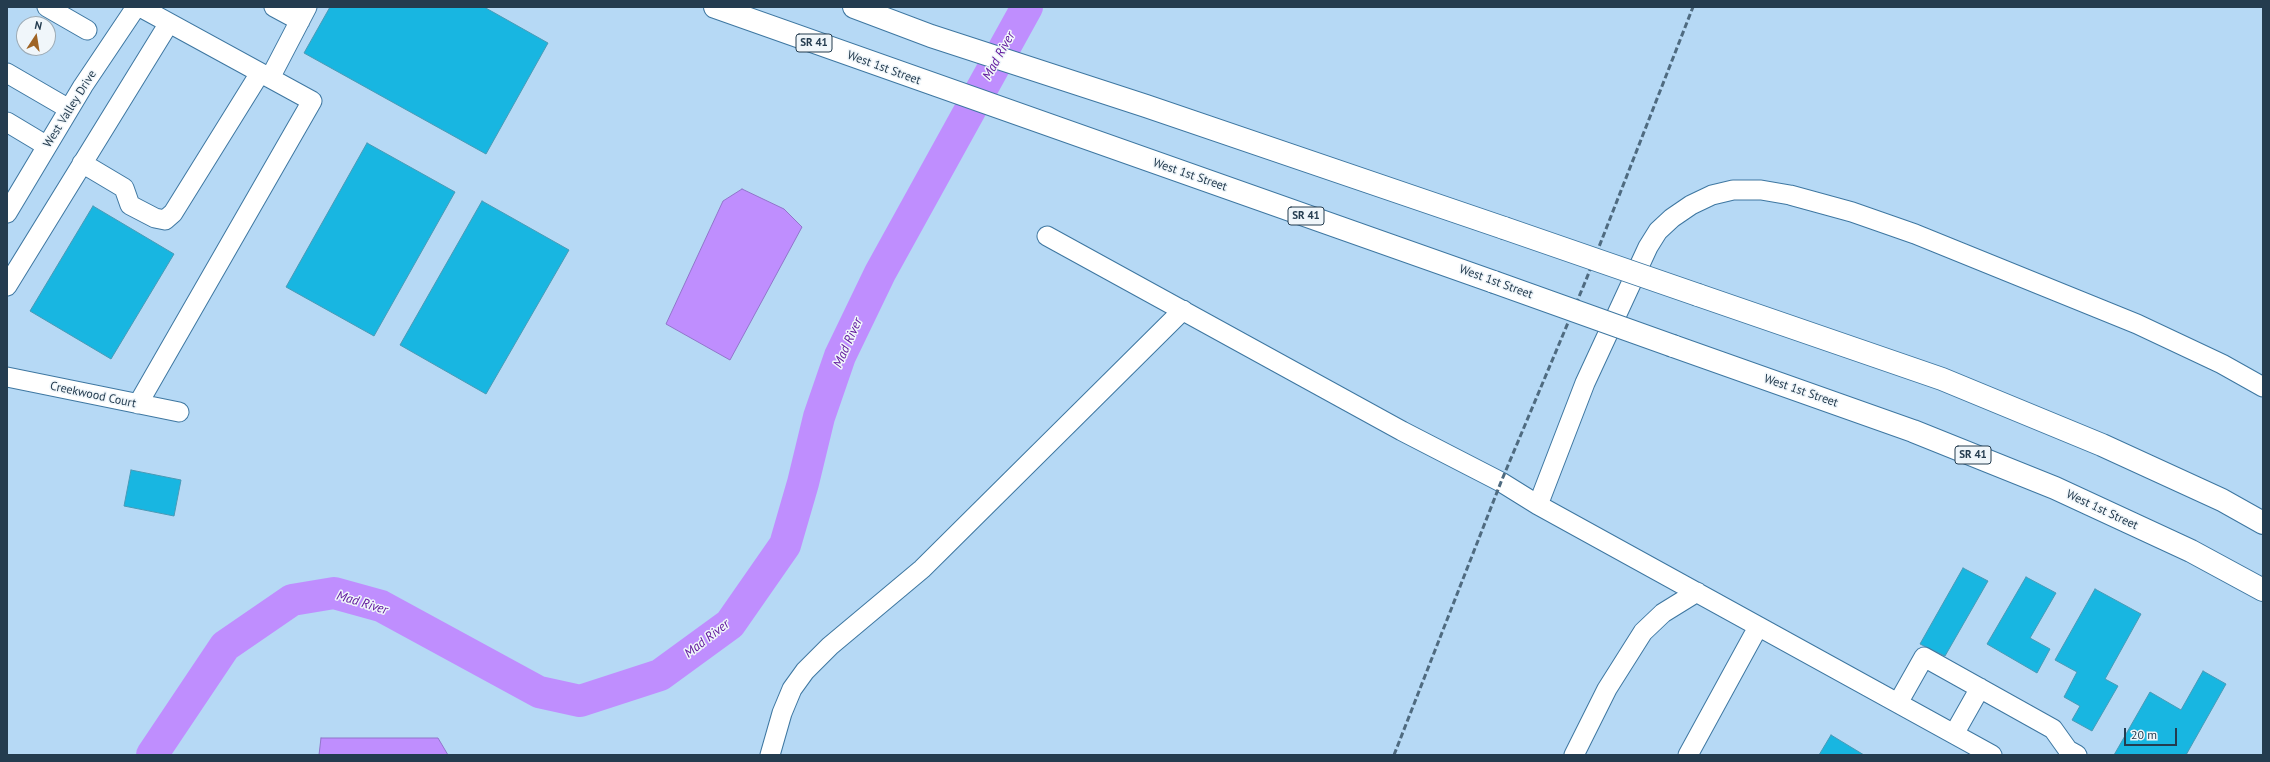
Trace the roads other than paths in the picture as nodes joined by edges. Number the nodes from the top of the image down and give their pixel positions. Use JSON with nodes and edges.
{"nodes":[{"id":1,"x":46,"y":7,"type":"edge"},
{"id":2,"x":136,"y":7,"type":"edge"},
{"id":3,"x":140,"y":7,"type":"edge"},
{"id":4,"x":274,"y":7,"type":"edge"},
{"id":5,"x":715,"y":7,"type":"edge"},
{"id":6,"x":854,"y":7,"type":"edge"},
{"id":7,"x":304,"y":14,"type":"edge"},
{"id":8,"x":169,"y":22,"type":"junction"},
{"id":9,"x":87,"y":30,"type":"dead end"},
{"id":10,"x":7,"y":73,"type":"edge"},
{"id":11,"x":265,"y":76,"type":"junction"},
{"id":12,"x":69,"y":109,"type":"junction"},
{"id":13,"x":7,"y":122,"type":"edge"},
{"id":14,"x":47,"y":146,"type":"junction"},
{"id":15,"x":82,"y":163,"type":"junction"},
{"id":16,"x":7,"y":213,"type":"edge"},
{"id":17,"x":1047,"y":236,"type":"dead end"},
{"id":18,"x":7,"y":286,"type":"edge"},
{"id":19,"x":1183,"y":310,"type":"junction"},
{"id":20,"x":7,"y":377,"type":"edge"},
{"id":21,"x":2263,"y":387,"type":"edge"},
{"id":22,"x":138,"y":404,"type":"junction"},
{"id":23,"x":179,"y":412,"type":"dead end"},
{"id":24,"x":1538,"y":505,"type":"junction"},
{"id":25,"x":2263,"y":523,"type":"edge"},
{"id":26,"x":2263,"y":590,"type":"edge"},
{"id":27,"x":1696,"y":592,"type":"junction"},
{"id":28,"x":1758,"y":627,"type":"junction"},
{"id":29,"x":1980,"y":688,"type":"junction"},
{"id":30,"x":1898,"y":703,"type":"junction"},
{"id":31,"x":1954,"y":734,"type":"junction"},
{"id":32,"x":770,"y":755,"type":"edge"},
{"id":33,"x":1574,"y":755,"type":"edge"},
{"id":34,"x":1688,"y":755,"type":"edge"},
{"id":35,"x":1992,"y":755,"type":"edge"},
{"id":36,"x":2077,"y":755,"type":"edge"}],
"edges":[{"from":1,"to":9,"type":"street"},
{"from":2,"to":12,"type":"street","name":"West Valley Drive"},
{"from":3,"to":8,"type":"street"},
{"from":4,"to":7,"type":"street"},
{"from":5,"to":26,"type":"main road","name":"West 1st Street","number":"SR 41","bridge":true},
{"from":6,"to":25,"type":"main road","bridge":true},
{"from":7,"to":11,"type":"street"},
{"from":8,"to":11,"type":"street"},
{"from":8,"to":15,"type":"street"},
{"from":10,"to":12,"type":"street"},
{"from":11,"to":15,"type":"street"},
{"from":11,"to":22,"type":"street"},
{"from":12,"to":14,"type":"street","name":"West Valley Drive"},
{"from":13,"to":14,"type":"street"},
{"from":14,"to":16,"type":"street","name":"West Valley Drive"},
{"from":15,"to":18,"type":"street"},
{"from":17,"to":19,"type":"street"},
{"from":19,"to":24,"type":"street"},
{"from":19,"to":32,"type":"street"},
{"from":20,"to":22,"type":"street","name":"Creekwood Court"},
{"from":21,"to":24,"type":"street"},
{"from":22,"to":23,"type":"street","name":"Creekwood Court"},
{"from":24,"to":27,"type":"street"},
{"from":27,"to":28,"type":"street"},
{"from":27,"to":33,"type":"street"},
{"from":28,"to":30,"type":"street"},
{"from":28,"to":34,"type":"street"},
{"from":29,"to":30,"type":"street"},
{"from":29,"to":31,"type":"street"},
{"from":29,"to":36,"type":"street"},
{"from":30,"to":31,"type":"street"},
{"from":31,"to":35,"type":"street"}]}
